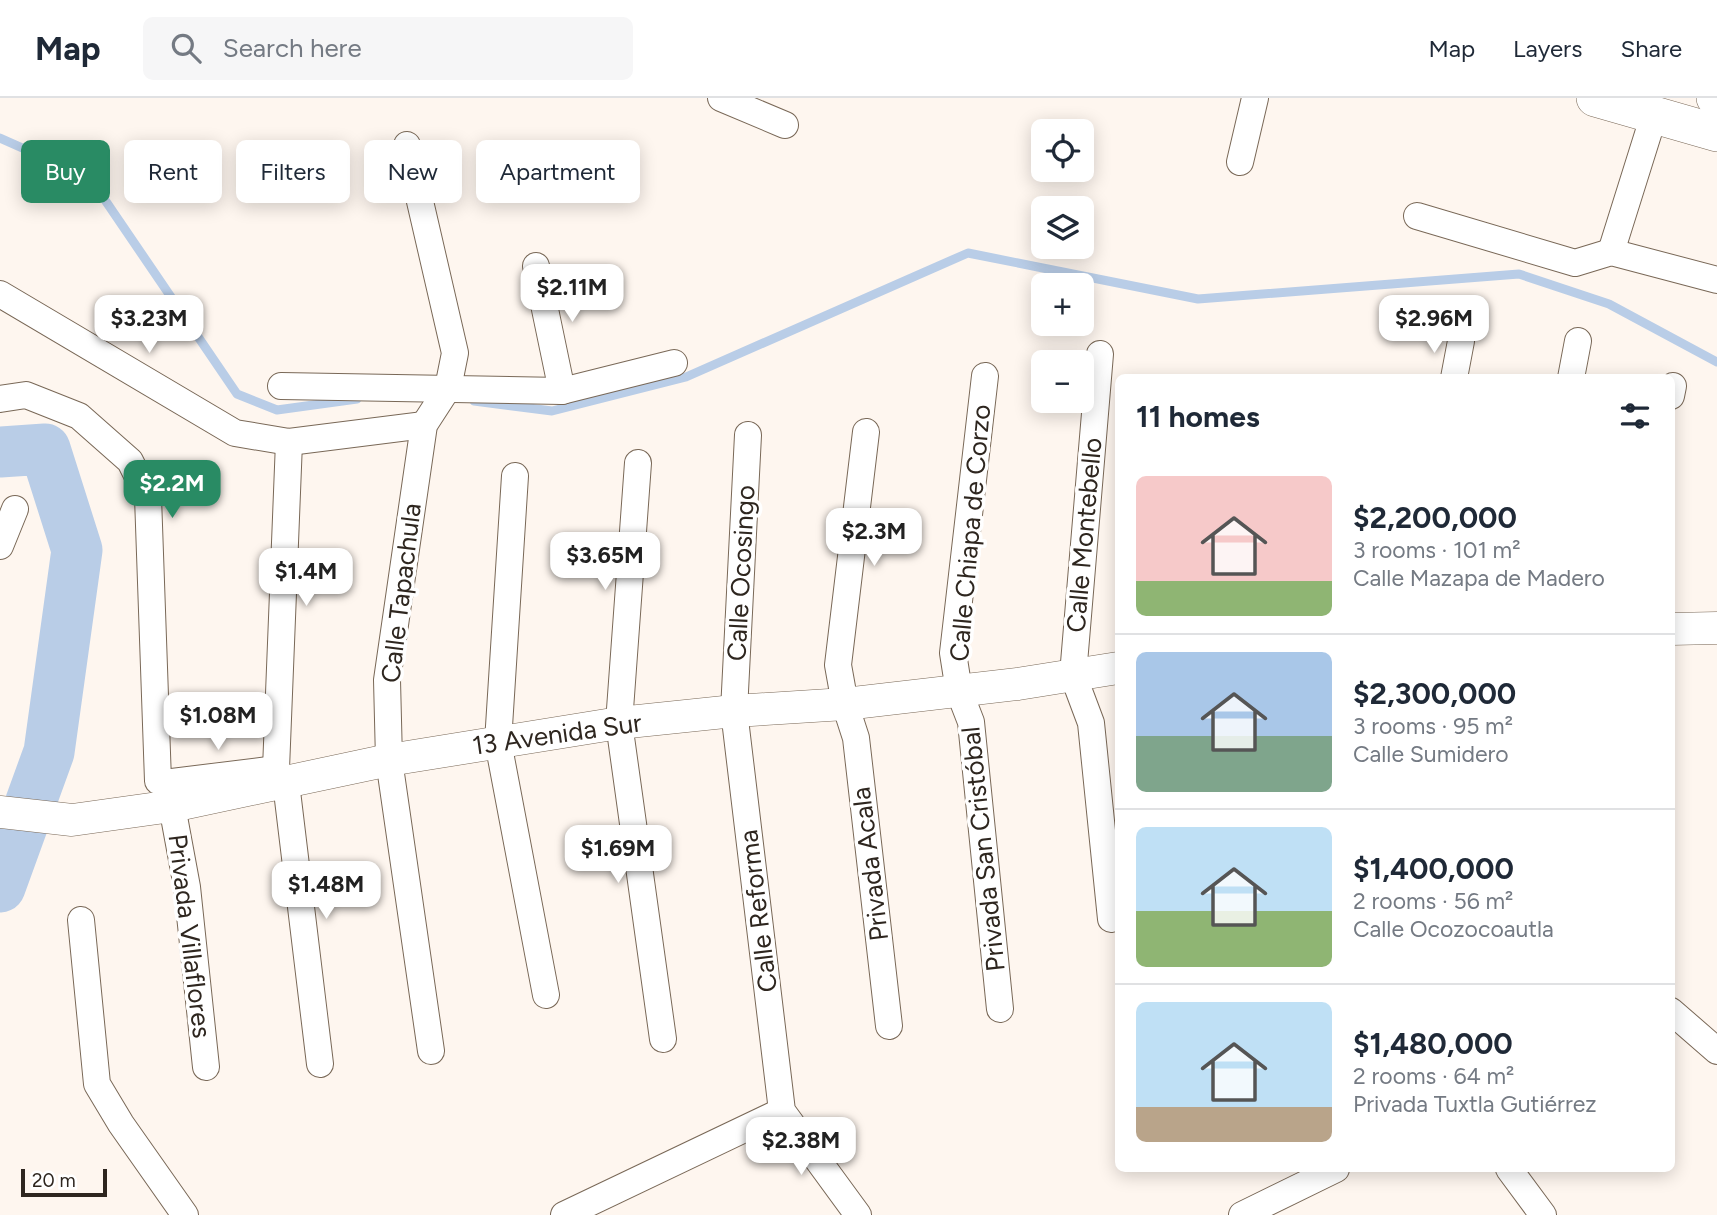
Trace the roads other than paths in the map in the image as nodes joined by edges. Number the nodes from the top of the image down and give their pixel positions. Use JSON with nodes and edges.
{"nodes":[{"id":1,"x":721,"y":98,"type":"edge"},
{"id":2,"x":1255,"y":98,"type":"edge"},
{"id":3,"x":1595,"y":98,"type":"edge"},
{"id":4,"x":1654,"y":115,"type":"junction"},
{"id":5,"x":785,"y":125,"type":"dead end"},
{"id":6,"x":1717,"y":133,"type":"edge"},
{"id":7,"x":1240,"y":162,"type":"dead end"},
{"id":8,"x":420,"y":203,"type":"edge"},
{"id":9,"x":1417,"y":216,"type":"dead end"},
{"id":10,"x":1611,"y":252,"type":"junction"},
{"id":11,"x":536,"y":266,"type":"dead end"},
{"id":12,"x":1717,"y":280,"type":"edge"},
{"id":13,"x":0,"y":294,"type":"edge"},
{"id":14,"x":1461,"y":341,"type":"dead end"},
{"id":15,"x":1578,"y":341,"type":"dead end"},
{"id":16,"x":1100,"y":354,"type":"dead end"},
{"id":17,"x":674,"y":363,"type":"dead end"},
{"id":18,"x":1455,"y":374,"type":"edge"},
{"id":19,"x":1572,"y":374,"type":"edge"},
{"id":20,"x":985,"y":376,"type":"dead end"},
{"id":21,"x":281,"y":386,"type":"dead end"},
{"id":22,"x":448,"y":388,"type":"junction"},
{"id":23,"x":562,"y":391,"type":"junction"},
{"id":24,"x":0,"y":399,"type":"edge"},
{"id":25,"x":424,"y":425,"type":"junction"},
{"id":26,"x":866,"y":432,"type":"dead end"},
{"id":27,"x":748,"y":435,"type":"dead end"},
{"id":28,"x":289,"y":442,"type":"junction"},
{"id":29,"x":638,"y":463,"type":"dead end"},
{"id":30,"x":515,"y":476,"type":"dead end"},
{"id":31,"x":15,"y":509,"type":"dead end"},
{"id":32,"x":0,"y":546,"type":"edge"},
{"id":33,"x":1717,"y":628,"type":"edge"},
{"id":34,"x":1675,"y":629,"type":"edge"},
{"id":35,"x":1115,"y":668,"type":"edge"},
{"id":36,"x":1073,"y":675,"type":"junction"},
{"id":37,"x":959,"y":691,"type":"junction"},
{"id":38,"x":845,"y":704,"type":"junction"},
{"id":39,"x":734,"y":710,"type":"junction"},
{"id":40,"x":619,"y":723,"type":"junction"},
{"id":41,"x":498,"y":742,"type":"junction"},
{"id":42,"x":389,"y":760,"type":"junction"},
{"id":43,"x":281,"y":776,"type":"junction"},
{"id":44,"x":165,"y":794,"type":"junction"},
{"id":45,"x":5,"y":814,"type":"edge"},
{"id":46,"x":1111,"y":919,"type":"dead end"},
{"id":47,"x":81,"y":920,"type":"dead end"},
{"id":48,"x":547,"y":995,"type":"dead end"},
{"id":49,"x":1000,"y":1009,"type":"dead end"},
{"id":50,"x":1675,"y":1014,"type":"edge"},
{"id":51,"x":889,"y":1026,"type":"dead end"},
{"id":52,"x":663,"y":1039,"type":"dead end"},
{"id":53,"x":431,"y":1051,"type":"dead end"},
{"id":54,"x":1717,"y":1051,"type":"edge"},
{"id":55,"x":320,"y":1064,"type":"dead end"},
{"id":56,"x":206,"y":1067,"type":"dead end"},
{"id":57,"x":782,"y":1111,"type":"junction"},
{"id":58,"x":1330,"y":1172,"type":"edge"},
{"id":59,"x":1511,"y":1172,"type":"edge"},
{"id":60,"x":185,"y":1215,"type":"edge"},
{"id":61,"x":564,"y":1215,"type":"edge"},
{"id":62,"x":858,"y":1215,"type":"edge"},
{"id":63,"x":1242,"y":1215,"type":"edge"},
{"id":64,"x":1543,"y":1215,"type":"edge"}],
"edges":[{"from":1,"to":5,"type":"street"},
{"from":2,"to":7,"type":"street"},
{"from":3,"to":4,"type":"main road"},
{"from":4,"to":6,"type":"main road"},
{"from":4,"to":10,"type":"street"},
{"from":8,"to":22,"type":"street"},
{"from":9,"to":10,"type":"street"},
{"from":10,"to":12,"type":"street"},
{"from":11,"to":23,"type":"street"},
{"from":13,"to":28,"type":"street"},
{"from":14,"to":18,"type":"street"},
{"from":15,"to":19,"type":"street"},
{"from":16,"to":36,"type":"street","name":"Calle Montebello"},
{"from":17,"to":23,"type":"street"},
{"from":20,"to":37,"type":"street","name":"Calle Chiapa de Corzo"},
{"from":21,"to":22,"type":"street"},
{"from":22,"to":23,"type":"street"},
{"from":22,"to":25,"type":"street"},
{"from":24,"to":44,"type":"street","name":"Privada Villaflores"},
{"from":25,"to":28,"type":"street"},
{"from":25,"to":42,"type":"street","name":"Calle Tapachula"},
{"from":26,"to":38,"type":"street","name":"Privada Acala"},
{"from":27,"to":39,"type":"street","name":"Calle Ocosingo"},
{"from":28,"to":43,"type":"street"},
{"from":29,"to":40,"type":"street"},
{"from":30,"to":41,"type":"street"},
{"from":31,"to":32,"type":"street"},
{"from":33,"to":34,"type":"street"},
{"from":35,"to":36,"type":"street","name":"13 Avenida Sur"},
{"from":36,"to":37,"type":"street","name":"13 Avenida Sur"},
{"from":36,"to":46,"type":"street"},
{"from":37,"to":38,"type":"street","name":"13 Avenida Sur"},
{"from":37,"to":49,"type":"street","name":"Privada San Cristóbal"},
{"from":38,"to":39,"type":"street","name":"13 Avenida Sur"},
{"from":38,"to":51,"type":"street","name":"Privada Acala"},
{"from":39,"to":40,"type":"street","name":"13 Avenida Sur"},
{"from":39,"to":57,"type":"street","name":"Calle Reforma"},
{"from":40,"to":41,"type":"street","name":"13 Avenida Sur"},
{"from":40,"to":52,"type":"street"},
{"from":41,"to":42,"type":"street","name":"13 Avenida Sur"},
{"from":41,"to":48,"type":"street"},
{"from":42,"to":43,"type":"street","name":"13 Avenida Sur"},
{"from":42,"to":53,"type":"street","name":"Calle Tapachula"},
{"from":43,"to":44,"type":"street","name":"13 Avenida Sur"},
{"from":43,"to":55,"type":"street"},
{"from":44,"to":45,"type":"street","name":"13 Avenida Sur"},
{"from":44,"to":56,"type":"street","name":"Privada Villaflores"},
{"from":47,"to":60,"type":"street"},
{"from":50,"to":54,"type":"street"},
{"from":57,"to":61,"type":"street"},
{"from":57,"to":62,"type":"street"},
{"from":58,"to":63,"type":"street"},
{"from":59,"to":64,"type":"street"}]}
